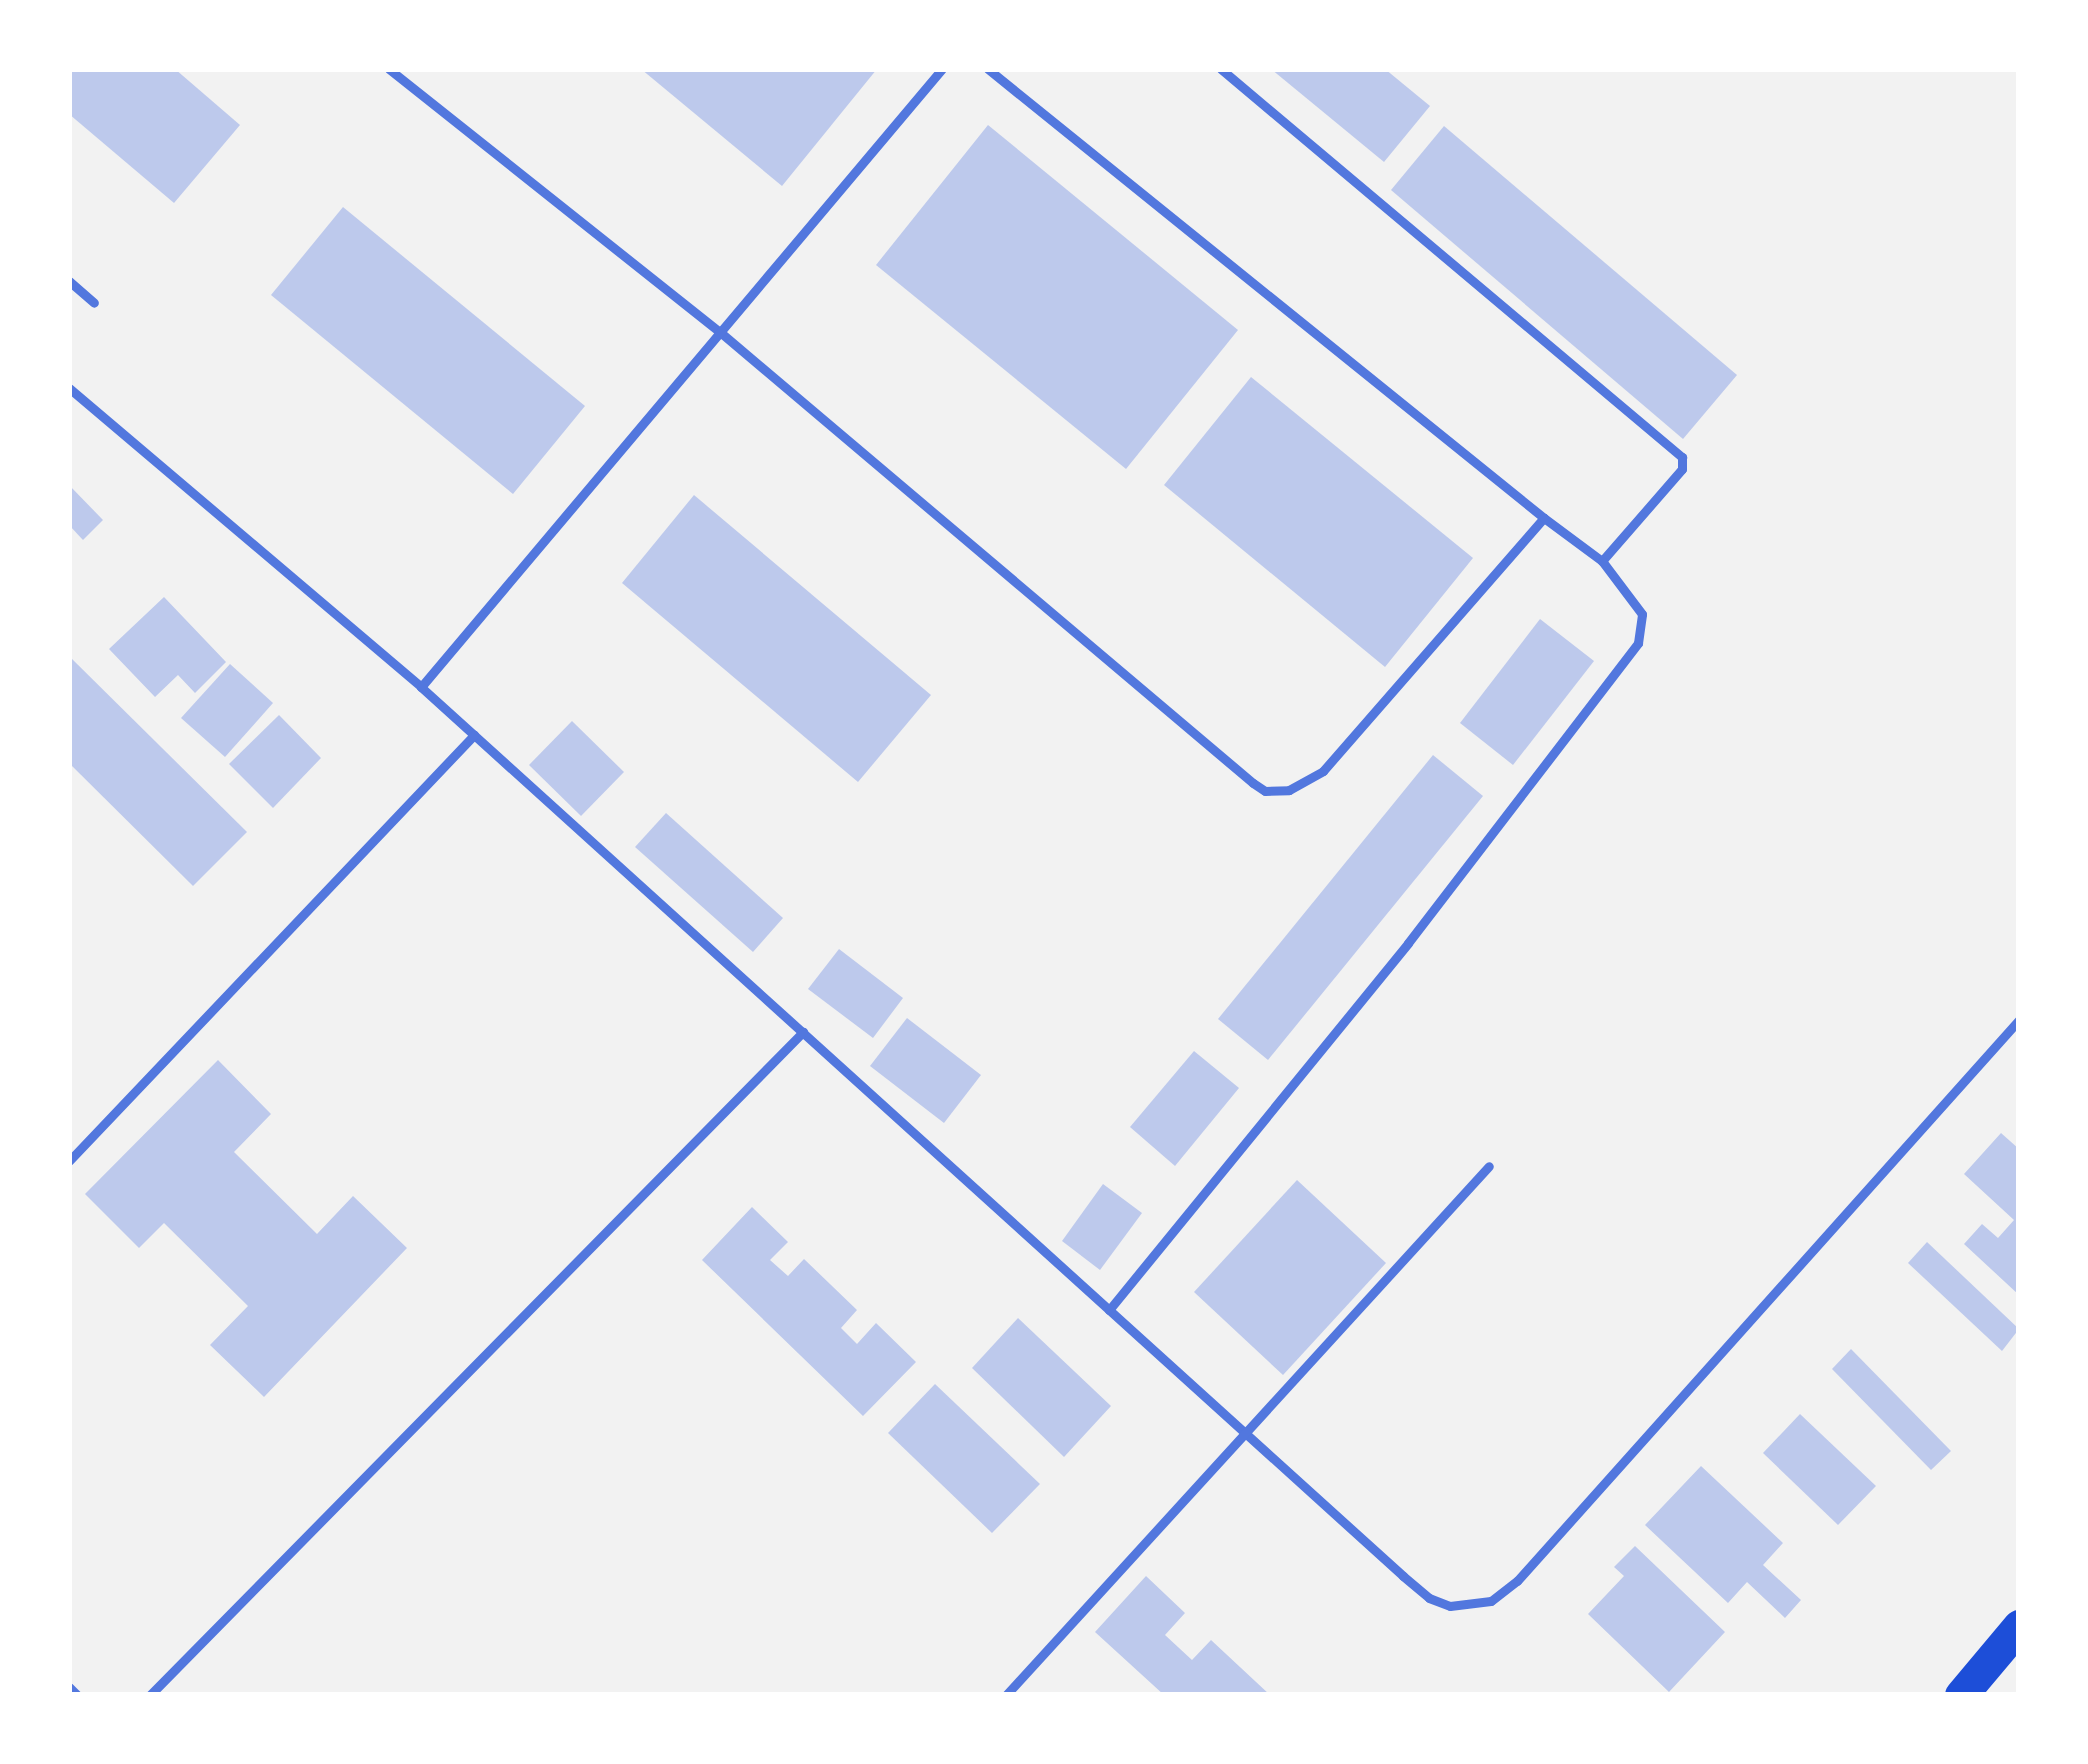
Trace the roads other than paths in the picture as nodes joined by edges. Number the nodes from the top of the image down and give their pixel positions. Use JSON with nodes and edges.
{"nodes":[{"id":1,"x":389,"y":69,"type":"edge"},
{"id":2,"x":942,"y":69,"type":"edge"},
{"id":3,"x":988,"y":69,"type":"edge"},
{"id":4,"x":1221,"y":69,"type":"edge"},
{"id":5,"x":69,"y":280,"type":"edge"},
{"id":6,"x":94,"y":303,"type":"dead end"},
{"id":7,"x":720,"y":332,"type":"junction"},
{"id":8,"x":69,"y":388,"type":"edge"},
{"id":9,"x":1544,"y":518,"type":"junction"},
{"id":10,"x":1603,"y":561,"type":"junction"},
{"id":11,"x":421,"y":687,"type":"junction"},
{"id":12,"x":474,"y":735,"type":"junction"},
{"id":13,"x":2019,"y":1020,"type":"edge"},
{"id":14,"x":803,"y":1032,"type":"junction"},
{"id":15,"x":69,"y":1161,"type":"edge"},
{"id":16,"x":1489,"y":1166,"type":"dead end"},
{"id":17,"x":1109,"y":1310,"type":"junction"},
{"id":18,"x":1251,"y":1433,"type":"junction"},
{"id":19,"x":2019,"y":1626,"type":"edge"},
{"id":20,"x":69,"y":1687,"type":"edge"},
{"id":21,"x":77,"y":1695,"type":"edge"},
{"id":22,"x":150,"y":1695,"type":"edge"},
{"id":23,"x":1006,"y":1695,"type":"edge"},
{"id":24,"x":1961,"y":1695,"type":"edge"}],
"edges":[{"from":1,"to":7,"type":"lane"},
{"from":2,"to":7,"type":"lane"},
{"from":3,"to":9,"type":"lane"},
{"from":4,"to":10,"type":"lane"},
{"from":5,"to":6,"type":"lane"},
{"from":7,"to":9,"type":"lane"},
{"from":7,"to":11,"type":"lane"},
{"from":8,"to":11,"type":"lane"},
{"from":9,"to":10,"type":"lane"},
{"from":10,"to":17,"type":"lane"},
{"from":11,"to":12,"type":"lane"},
{"from":12,"to":14,"type":"lane"},
{"from":12,"to":15,"type":"lane"},
{"from":13,"to":18,"type":"lane"},
{"from":14,"to":17,"type":"lane"},
{"from":14,"to":22,"type":"lane"},
{"from":16,"to":18,"type":"lane"},
{"from":17,"to":18,"type":"lane"},
{"from":18,"to":23,"type":"lane"},
{"from":19,"to":24,"type":"highway"},
{"from":20,"to":21,"type":"lane"}]}
